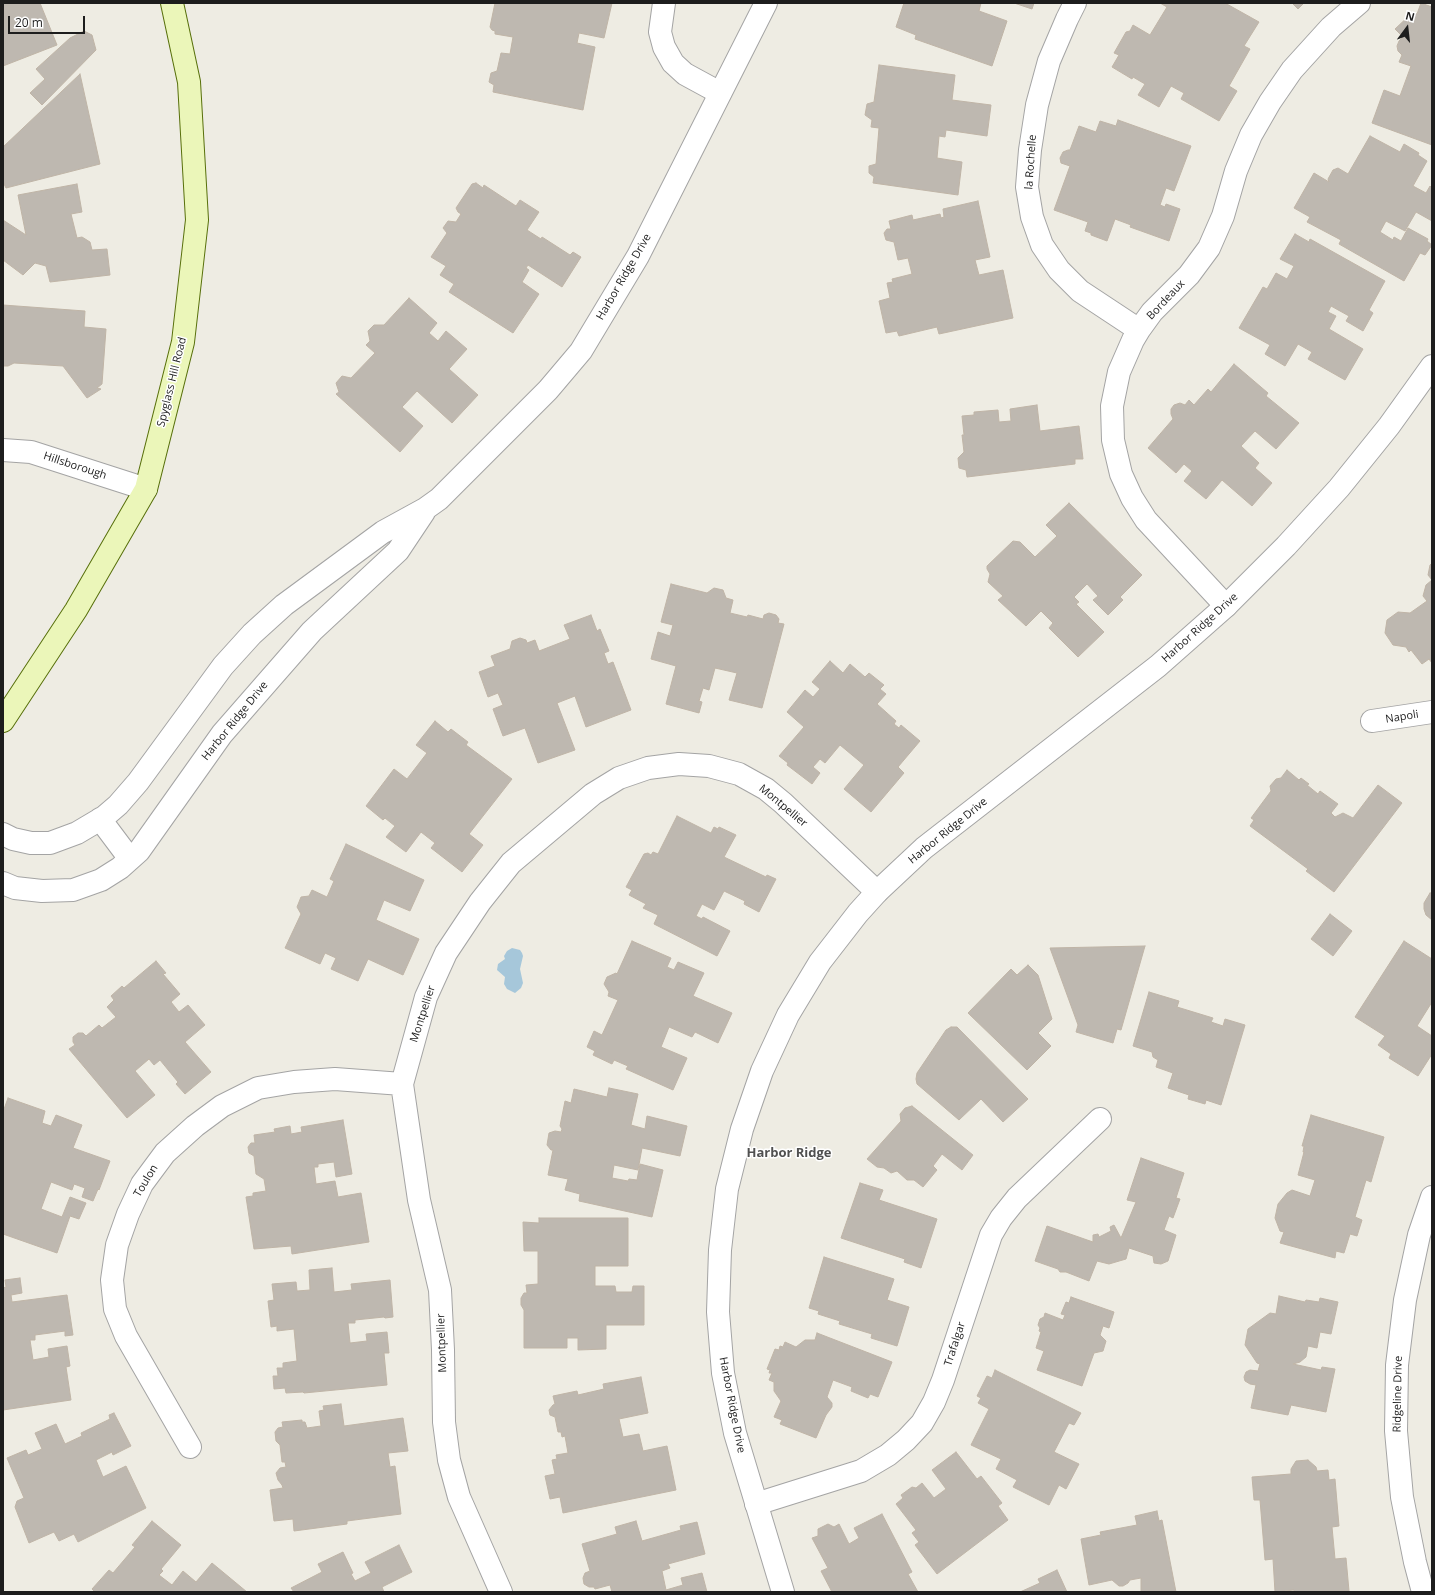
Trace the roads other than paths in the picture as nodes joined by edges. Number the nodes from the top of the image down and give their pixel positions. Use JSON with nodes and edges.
{"nodes":[{"id":1,"x":172,"y":3,"type":"edge"},
{"id":2,"x":664,"y":3,"type":"edge"},
{"id":3,"x":766,"y":3,"type":"edge"},
{"id":4,"x":1075,"y":3,"type":"edge"},
{"id":5,"x":1359,"y":3,"type":"edge"},
{"id":6,"x":720,"y":93,"type":"junction"},
{"id":7,"x":1139,"y":330,"type":"junction"},
{"id":8,"x":1432,"y":366,"type":"edge"},
{"id":9,"x":3,"y":450,"type":"edge"},
{"id":10,"x":146,"y":489,"type":"junction"},
{"id":11,"x":426,"y":509,"type":"junction"},
{"id":12,"x":1226,"y":606,"type":"junction"},
{"id":13,"x":1432,"y":712,"type":"edge"},
{"id":14,"x":1372,"y":721,"type":"dead end"},
{"id":15,"x":3,"y":722,"type":"edge"},
{"id":16,"x":100,"y":819,"type":"junction"},
{"id":17,"x":3,"y":834,"type":"edge"},
{"id":18,"x":130,"y":859,"type":"junction"},
{"id":19,"x":3,"y":883,"type":"edge"},
{"id":20,"x":877,"y":892,"type":"junction"},
{"id":21,"x":402,"y":1084,"type":"junction"},
{"id":22,"x":1100,"y":1119,"type":"dead end"},
{"id":23,"x":1432,"y":1197,"type":"edge"},
{"id":24,"x":190,"y":1447,"type":"dead end"},
{"id":25,"x":756,"y":1504,"type":"junction"},
{"id":26,"x":501,"y":1592,"type":"edge"},
{"id":27,"x":783,"y":1592,"type":"edge"},
{"id":28,"x":1423,"y":1592,"type":"edge"}],
"edges":[{"from":1,"to":10,"type":"main road","name":"Spyglass Hill Road"},
{"from":2,"to":6,"type":"street"},
{"from":3,"to":6,"type":"street","name":"Harbor Ridge Drive"},
{"from":4,"to":7,"type":"street","name":"la Rochelle"},
{"from":5,"to":7,"type":"street","name":"Bordeaux"},
{"from":6,"to":11,"type":"street","name":"Harbor Ridge Drive"},
{"from":7,"to":12,"type":"street","name":"Bordeaux"},
{"from":8,"to":12,"type":"street","name":"Harbor Ridge Drive"},
{"from":9,"to":10,"type":"street","name":"Hillsborough"},
{"from":10,"to":15,"type":"main road","name":"Spyglass Hill Road"},
{"from":11,"to":16,"type":"street","name":"Harbor Ridge Drive"},
{"from":11,"to":18,"type":"street","name":"Harbor Ridge Drive"},
{"from":12,"to":20,"type":"street","name":"Harbor Ridge Drive"},
{"from":13,"to":14,"type":"street","name":"Napoli"},
{"from":16,"to":17,"type":"street","name":"Harbor Ridge Drive"},
{"from":16,"to":18,"type":"street"},
{"from":18,"to":19,"type":"street","name":"Harbor Ridge Drive"},
{"from":20,"to":21,"type":"street","name":"Montpellier"},
{"from":20,"to":25,"type":"street","name":"Harbor Ridge Drive"},
{"from":21,"to":24,"type":"street","name":"Toulon"},
{"from":21,"to":26,"type":"street","name":"Montpellier"},
{"from":22,"to":25,"type":"street","name":"Trafalgar"},
{"from":23,"to":28,"type":"street","name":"Ridgeline Drive"},
{"from":25,"to":27,"type":"street","name":"Harbor Ridge Drive"}]}
